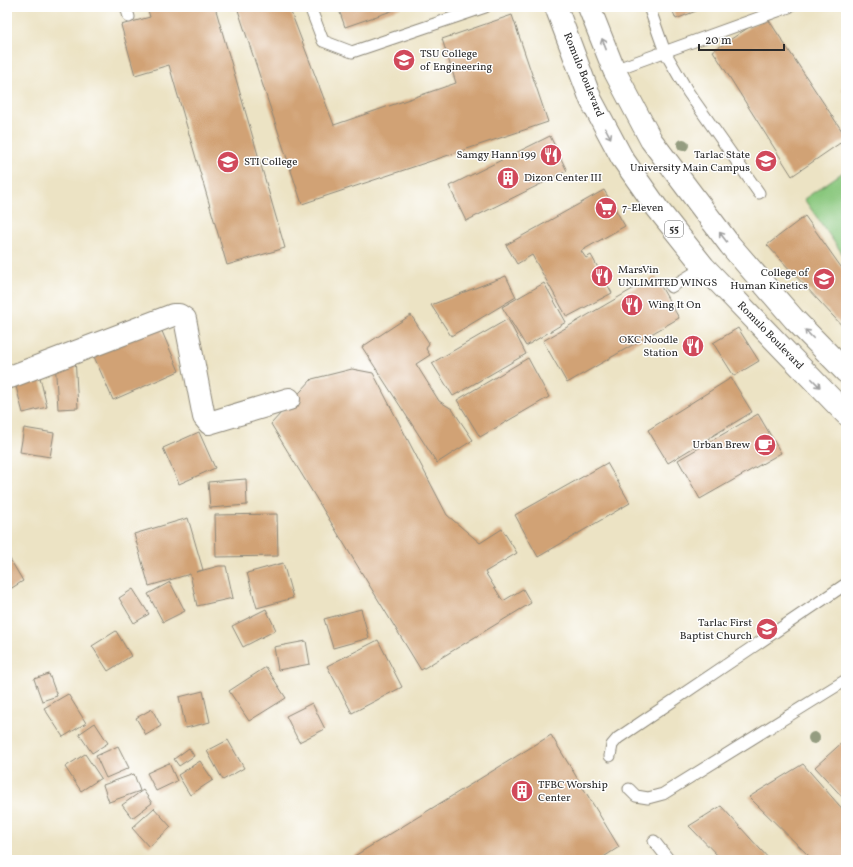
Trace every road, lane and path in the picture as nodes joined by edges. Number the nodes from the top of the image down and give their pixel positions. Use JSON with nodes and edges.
{"nodes":[{"id":1,"x":310,"y":7,"type":"edge"},
{"id":2,"x":486,"y":7,"type":"edge"},
{"id":3,"x":556,"y":7,"type":"edge"},
{"id":4,"x":589,"y":7,"type":"edge"},
{"id":5,"x":649,"y":7,"type":"edge"},
{"id":6,"x":789,"y":7,"type":"edge"},
{"id":7,"x":665,"y":52,"type":"junction"},
{"id":8,"x":614,"y":70,"type":"junction"},
{"id":9,"x":759,"y":193,"type":"dead end"},
{"id":10,"x":704,"y":267,"type":"junction"},
{"id":11,"x":671,"y":287,"type":"dead end"},
{"id":12,"x":846,"y":372,"type":"edge"},
{"id":13,"x":7,"y":375,"type":"edge"},
{"id":14,"x":289,"y":399,"type":"dead end"},
{"id":15,"x":846,"y":414,"type":"edge"},
{"id":16,"x":846,"y":584,"type":"edge"},
{"id":17,"x":846,"y":680,"type":"edge"},
{"id":18,"x":610,"y":756,"type":"dead end"},
{"id":19,"x":629,"y":789,"type":"dead end"},
{"id":20,"x":654,"y":841,"type":"dead end"},
{"id":21,"x":670,"y":860,"type":"edge"}],
"edges":[{"from":1,"to":2,"type":"lane"},
{"from":3,"to":10,"type":"main road","name":"Romulo Boulevard","number":"55","one_way":true},
{"from":8,"to":4,"type":"main road","one_way":true},
{"from":5,"to":7,"type":"lane"},
{"from":6,"to":7,"type":"lane"},
{"from":7,"to":8,"type":"lane"},
{"from":7,"to":9,"type":"lane"},
{"from":12,"to":8,"type":"main road","one_way":true},
{"from":10,"to":11,"type":"lane"},
{"from":10,"to":15,"type":"main road","name":"Romulo Boulevard","number":"55","one_way":true},
{"from":13,"to":14,"type":"main road"},
{"from":16,"to":18,"type":"lane"},
{"from":17,"to":19,"type":"lane"},
{"from":20,"to":21,"type":"lane"}]}
